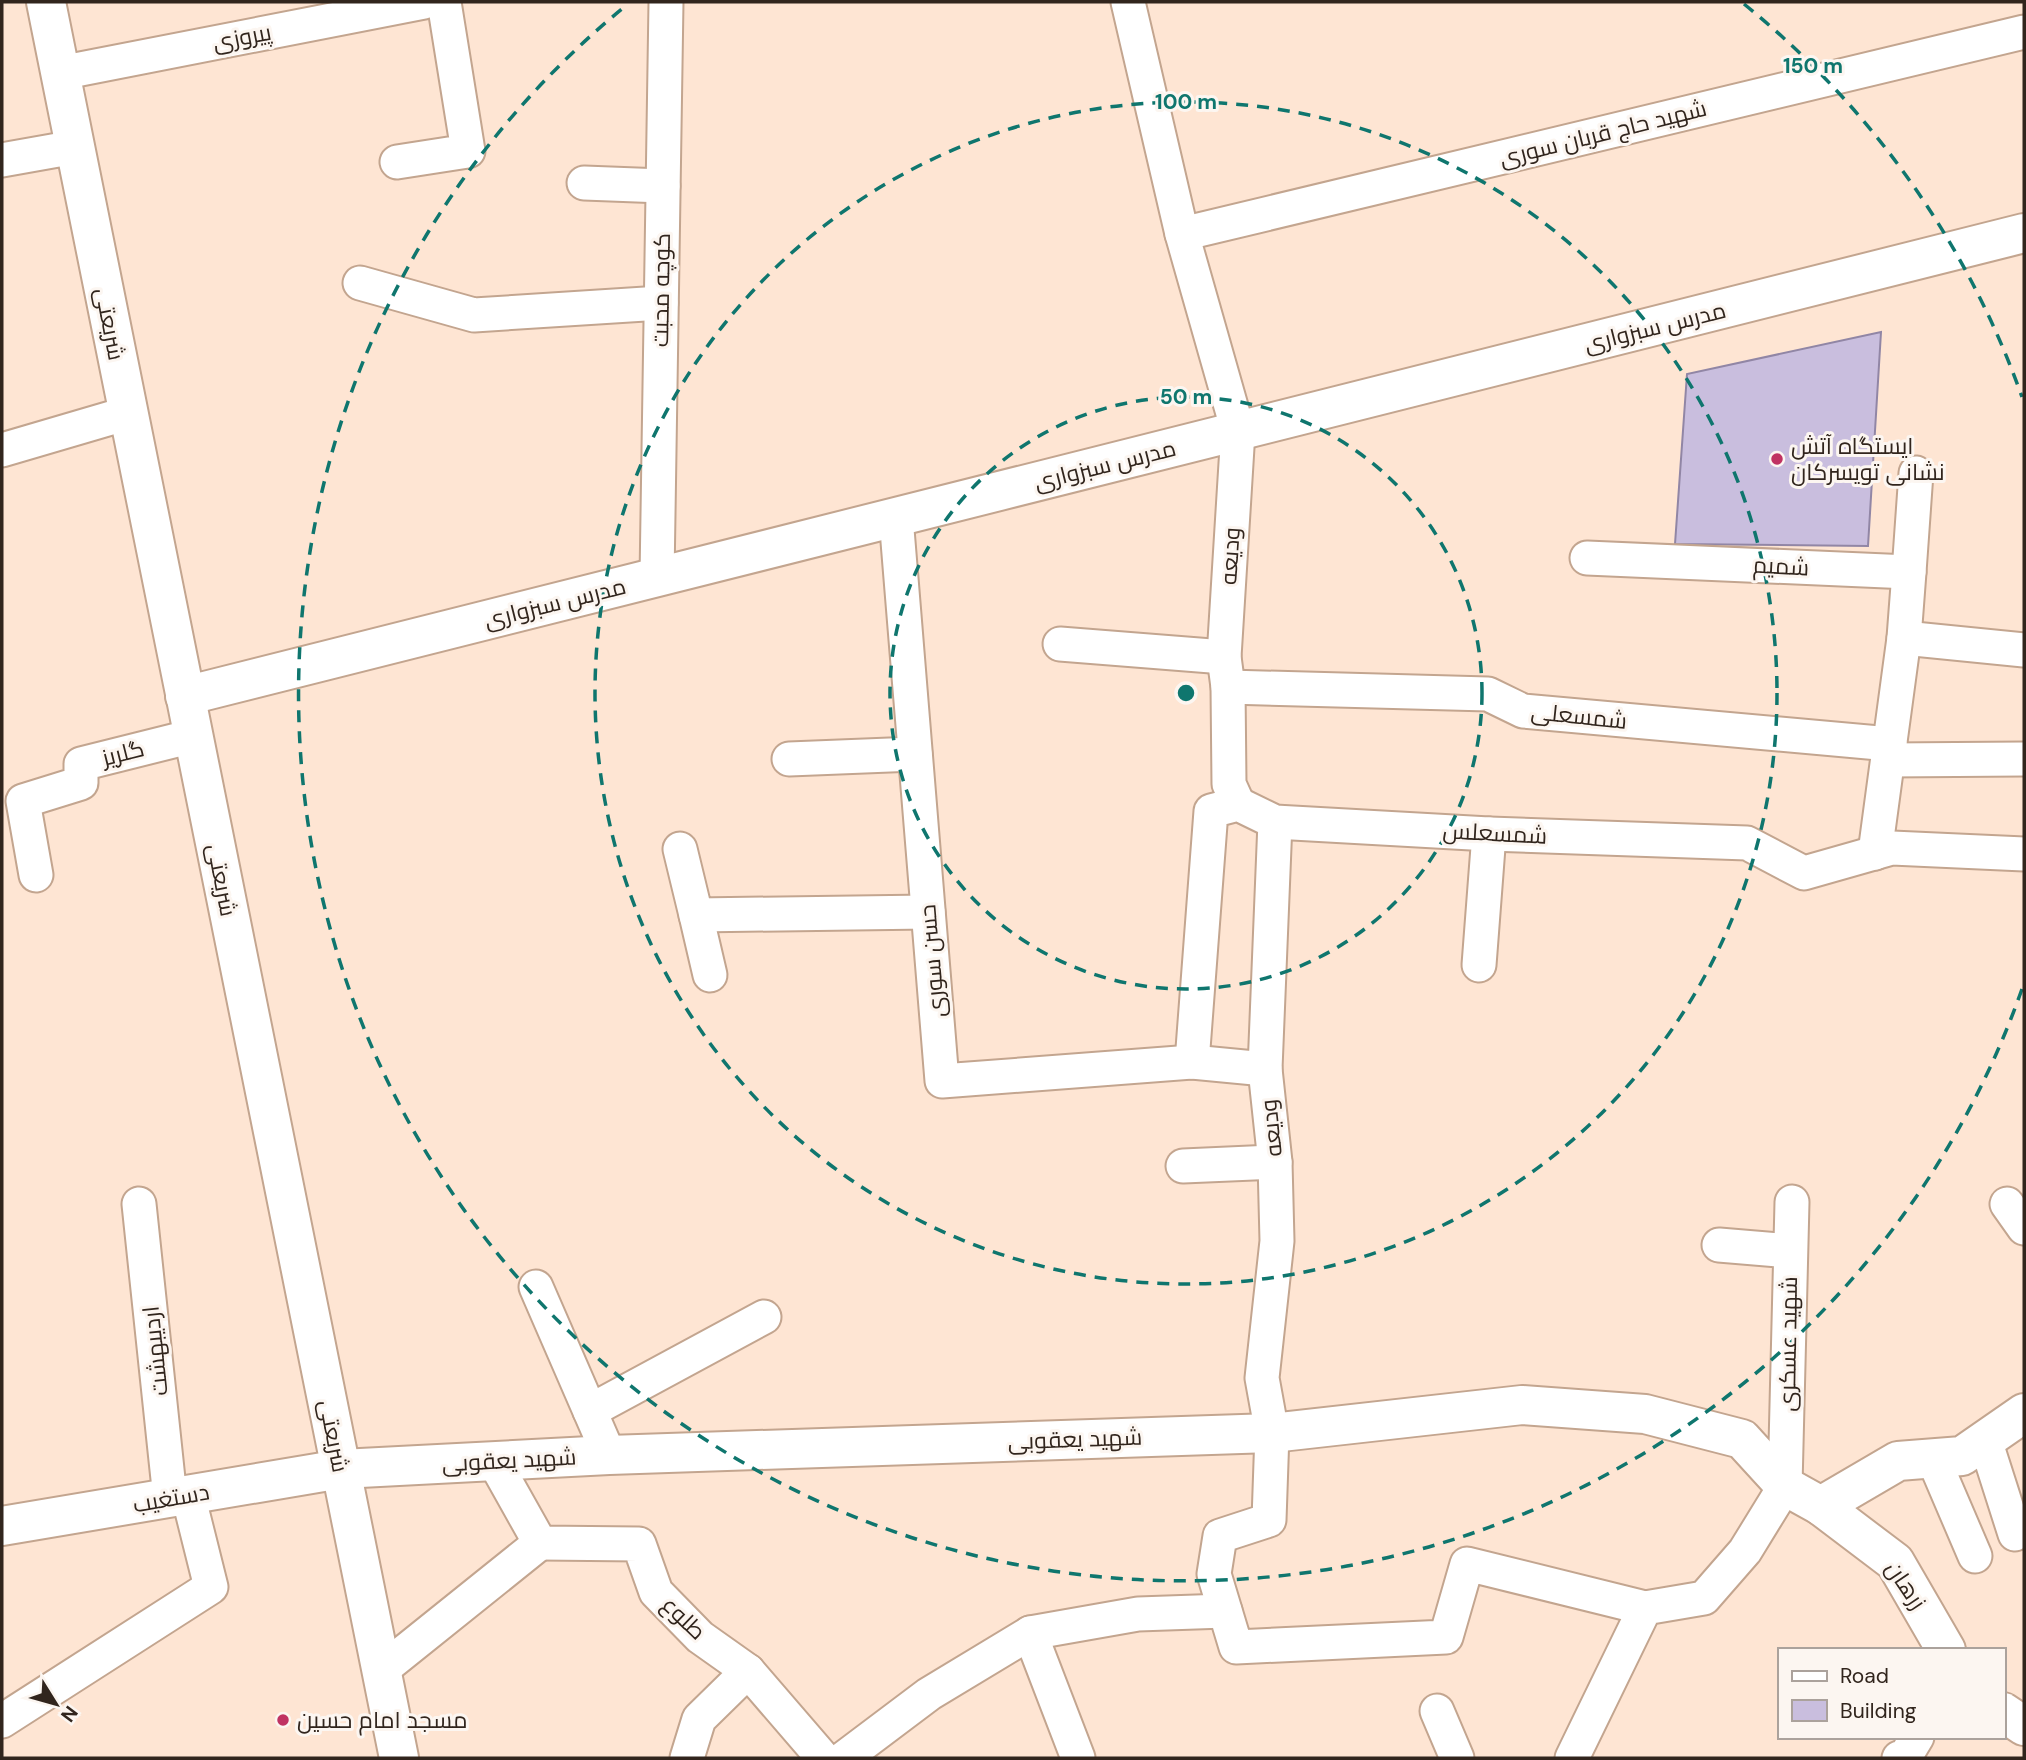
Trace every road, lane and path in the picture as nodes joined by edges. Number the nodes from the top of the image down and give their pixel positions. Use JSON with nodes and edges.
{"nodes":[{"id":1,"x":46,"y":2,"type":"edge"},
{"id":2,"x":424,"y":2,"type":"edge"},
{"id":3,"x":444,"y":2,"type":"edge"},
{"id":4,"x":666,"y":2,"type":"edge"},
{"id":5,"x":1128,"y":2,"type":"edge"},
{"id":6,"x":2024,"y":32,"type":"edge"},
{"id":7,"x":60,"y":73,"type":"junction"},
{"id":8,"x":75,"y":147,"type":"junction"},
{"id":9,"x":2,"y":160,"type":"edge"},
{"id":10,"x":397,"y":162,"type":"dead end"},
{"id":11,"x":584,"y":183,"type":"dead end"},
{"id":12,"x":663,"y":186,"type":"junction"},
{"id":13,"x":2024,"y":233,"type":"edge"},
{"id":14,"x":1182,"y":234,"type":"junction"},
{"id":15,"x":359,"y":283,"type":"dead end"},
{"id":16,"x":661,"y":303,"type":"junction"},
{"id":17,"x":128,"y":412,"type":"junction"},
{"id":18,"x":1238,"y":432,"type":"junction"},
{"id":19,"x":2,"y":450,"type":"edge"},
{"id":20,"x":1916,"y":473,"type":"dead end"},
{"id":21,"x":896,"y":517,"type":"junction"},
{"id":22,"x":1587,"y":558,"type":"dead end"},
{"id":23,"x":1909,"y":572,"type":"junction"},
{"id":24,"x":657,"y":578,"type":"junction"},
{"id":25,"x":1904,"y":638,"type":"junction"},
{"id":26,"x":1060,"y":644,"type":"dead end"},
{"id":27,"x":2024,"y":650,"type":"edge"},
{"id":28,"x":1226,"y":672,"type":"junction"},
{"id":29,"x":185,"y":696,"type":"junction"},
{"id":30,"x":193,"y":736,"type":"junction"},
{"id":31,"x":1889,"y":752,"type":"junction"},
{"id":32,"x":915,"y":754,"type":"junction"},
{"id":33,"x":789,"y":759,"type":"dead end"},
{"id":34,"x":2024,"y":759,"type":"edge"},
{"id":35,"x":1238,"y":804,"type":"junction"},
{"id":36,"x":1275,"y":822,"type":"junction"},
{"id":37,"x":1489,"y":834,"type":"junction"},
{"id":38,"x":680,"y":849,"type":"dead end"},
{"id":39,"x":1875,"y":853,"type":"junction"},
{"id":40,"x":2024,"y":854,"type":"edge"},
{"id":41,"x":36,"y":875,"type":"dead end"},
{"id":42,"x":928,"y":912,"type":"junction"},
{"id":43,"x":696,"y":915,"type":"junction"},
{"id":44,"x":1479,"y":965,"type":"dead end"},
{"id":45,"x":710,"y":975,"type":"dead end"},
{"id":46,"x":1192,"y":1062,"type":"junction"},
{"id":47,"x":1265,"y":1069,"type":"junction"},
{"id":48,"x":1275,"y":1162,"type":"junction"},
{"id":49,"x":1183,"y":1166,"type":"dead end"},
{"id":50,"x":1792,"y":1202,"type":"dead end"},
{"id":51,"x":139,"y":1204,"type":"dead end"},
{"id":52,"x":1718,"y":1245,"type":"dead end"},
{"id":53,"x":1790,"y":1251,"type":"junction"},
{"id":54,"x":536,"y":1287,"type":"dead end"},
{"id":55,"x":764,"y":1317,"type":"dead end"},
{"id":56,"x":590,"y":1411,"type":"junction"},
{"id":57,"x":2024,"y":1413,"type":"edge"},
{"id":58,"x":1272,"y":1433,"type":"junction"},
{"id":59,"x":1985,"y":1440,"type":"junction"},
{"id":60,"x":609,"y":1454,"type":"junction"},
{"id":61,"x":1933,"y":1458,"type":"junction"},
{"id":62,"x":494,"y":1461,"type":"junction"},
{"id":63,"x":341,"y":1469,"type":"junction"},
{"id":64,"x":1785,"y":1486,"type":"junction"},
{"id":65,"x":179,"y":1496,"type":"junction"},
{"id":66,"x":1821,"y":1506,"type":"junction"},
{"id":67,"x":2,"y":1526,"type":"edge"},
{"id":68,"x":2015,"y":1534,"type":"dead end"},
{"id":69,"x":540,"y":1543,"type":"junction"},
{"id":70,"x":1975,"y":1556,"type":"dead end"},
{"id":71,"x":1645,"y":1608,"type":"junction"},
{"id":72,"x":1225,"y":1611,"type":"junction"},
{"id":73,"x":1030,"y":1633,"type":"junction"},
{"id":74,"x":1945,"y":1648,"type":"edge"},
{"id":75,"x":383,"y":1669,"type":"junction"},
{"id":76,"x":748,"y":1671,"type":"junction"},
{"id":77,"x":1437,"y":1711,"type":"dead end"},
{"id":78,"x":2005,"y":1713,"type":"edge"},
{"id":79,"x":2,"y":1721,"type":"edge"},
{"id":80,"x":2024,"y":1726,"type":"edge"},
{"id":81,"x":1916,"y":1739,"type":"edge"},
{"id":82,"x":396,"y":1757,"type":"edge"},
{"id":83,"x":687,"y":1758,"type":"edge"},
{"id":84,"x":823,"y":1758,"type":"edge"},
{"id":85,"x":844,"y":1758,"type":"edge"},
{"id":86,"x":1078,"y":1758,"type":"edge"},
{"id":87,"x":1457,"y":1758,"type":"edge"},
{"id":88,"x":1572,"y":1758,"type":"edge"},
{"id":89,"x":1899,"y":1758,"type":"edge"}],
"edges":[{"from":1,"to":7,"type":"main road","name":"شریعتی"},
{"from":2,"to":7,"type":"street","name":"پیروزی"},
{"from":3,"to":10,"type":"street"},
{"from":4,"to":12,"type":"street","name":"کوچه محبت"},
{"from":5,"to":14,"type":"street","name":"ودیعه"},
{"from":6,"to":14,"type":"street","name":"شهید حاج قربان سوری"},
{"from":7,"to":8,"type":"main road","name":"شریعتی"},
{"from":8,"to":9,"type":"street"},
{"from":8,"to":17,"type":"main road","name":"شریعتی"},
{"from":11,"to":12,"type":"street"},
{"from":12,"to":16,"type":"street","name":"کوچه محبت"},
{"from":13,"to":18,"type":"main road","name":"مدرس سبزواری"},
{"from":14,"to":18,"type":"street","name":"ودیعه"},
{"from":15,"to":16,"type":"street"},
{"from":16,"to":24,"type":"street","name":"کوچه محبت"},
{"from":17,"to":19,"type":"street"},
{"from":17,"to":29,"type":"main road","name":"شریعتی"},
{"from":18,"to":21,"type":"main road","name":"مدرس سبزواری"},
{"from":18,"to":28,"type":"street","name":"ودیعه"},
{"from":20,"to":23,"type":"street"},
{"from":21,"to":24,"type":"main road","name":"مدرس سبزواری"},
{"from":21,"to":32,"type":"street","name":"حسن سوری"},
{"from":22,"to":23,"type":"street","name":"شمیم"},
{"from":23,"to":25,"type":"street"},
{"from":24,"to":29,"type":"main road","name":"مدرس سبزواری"},
{"from":25,"to":27,"type":"street"},
{"from":25,"to":31,"type":"street"},
{"from":26,"to":28,"type":"street","name":"شمسعلی"},
{"from":28,"to":31,"type":"street","name":"شمسعلی"},
{"from":28,"to":35,"type":"street","name":"ودیعه"},
{"from":29,"to":30,"type":"main road","name":"شریعتی"},
{"from":30,"to":41,"type":"street","name":"گلریز"},
{"from":30,"to":63,"type":"main road","name":"شریعتی"},
{"from":31,"to":34,"type":"street","name":"شمسعلی"},
{"from":31,"to":39,"type":"street"},
{"from":32,"to":33,"type":"street"},
{"from":32,"to":42,"type":"street","name":"حسن سوری"},
{"from":35,"to":36,"type":"street","name":"شمسعلس"},
{"from":35,"to":46,"type":"street"},
{"from":36,"to":37,"type":"street","name":"شمسعلس"},
{"from":36,"to":47,"type":"street","name":"ودیعه"},
{"from":37,"to":39,"type":"street","name":"شمسعلس"},
{"from":37,"to":44,"type":"street"},
{"from":38,"to":43,"type":"street"},
{"from":39,"to":40,"type":"street","name":"شمسعلس"},
{"from":42,"to":43,"type":"street"},
{"from":42,"to":46,"type":"street","name":"حسن سوری"},
{"from":43,"to":45,"type":"street"},
{"from":46,"to":47,"type":"street","name":"حسن سوری"},
{"from":47,"to":48,"type":"street","name":"ودیعه"},
{"from":48,"to":49,"type":"street"},
{"from":48,"to":58,"type":"street","name":"ودیعه"},
{"from":50,"to":53,"type":"street","name":"شهید عسکری"},
{"from":51,"to":65,"type":"street","name":"اردیبهشت"},
{"from":52,"to":53,"type":"street"},
{"from":53,"to":64,"type":"street","name":"شهید عسکری"},
{"from":54,"to":56,"type":"street"},
{"from":55,"to":56,"type":"street"},
{"from":56,"to":60,"type":"street"},
{"from":57,"to":59,"type":"main road"},
{"from":58,"to":60,"type":"main road","name":"شهید یعقوبی"},
{"from":58,"to":64,"type":"main road","name":"شهید یعقوبی"},
{"from":58,"to":72,"type":"street","name":"ودیعه"},
{"from":59,"to":61,"type":"main road"},
{"from":59,"to":68,"type":"street"},
{"from":60,"to":62,"type":"main road","name":"شهید یعقوبی"},
{"from":61,"to":66,"type":"main road"},
{"from":61,"to":70,"type":"street"},
{"from":62,"to":63,"type":"main road","name":"شهید یعقوبی"},
{"from":62,"to":69,"type":"street"},
{"from":63,"to":65,"type":"main road","name":"دستغیب"},
{"from":63,"to":75,"type":"main road","name":"شریعتی"},
{"from":64,"to":66,"type":"main road","name":"زرهان"},
{"from":64,"to":71,"type":"street"},
{"from":65,"to":67,"type":"main road","name":"دستغیب"},
{"from":65,"to":79,"type":"street","name":"اردیبهشت"},
{"from":66,"to":74,"type":"main road","name":"زرهان"},
{"from":69,"to":75,"type":"street"},
{"from":69,"to":76,"type":"street","name":"طلوع"},
{"from":71,"to":72,"type":"street"},
{"from":71,"to":88,"type":"street"},
{"from":72,"to":73,"type":"street"},
{"from":73,"to":85,"type":"street"},
{"from":73,"to":86,"type":"street"},
{"from":75,"to":82,"type":"main road","name":"شریعتی"},
{"from":76,"to":83,"type":"street"},
{"from":76,"to":84,"type":"street","name":"طلوع"},
{"from":77,"to":87,"type":"street"},
{"from":78,"to":80,"type":"main road"},
{"from":81,"to":89,"type":"street"}]}
